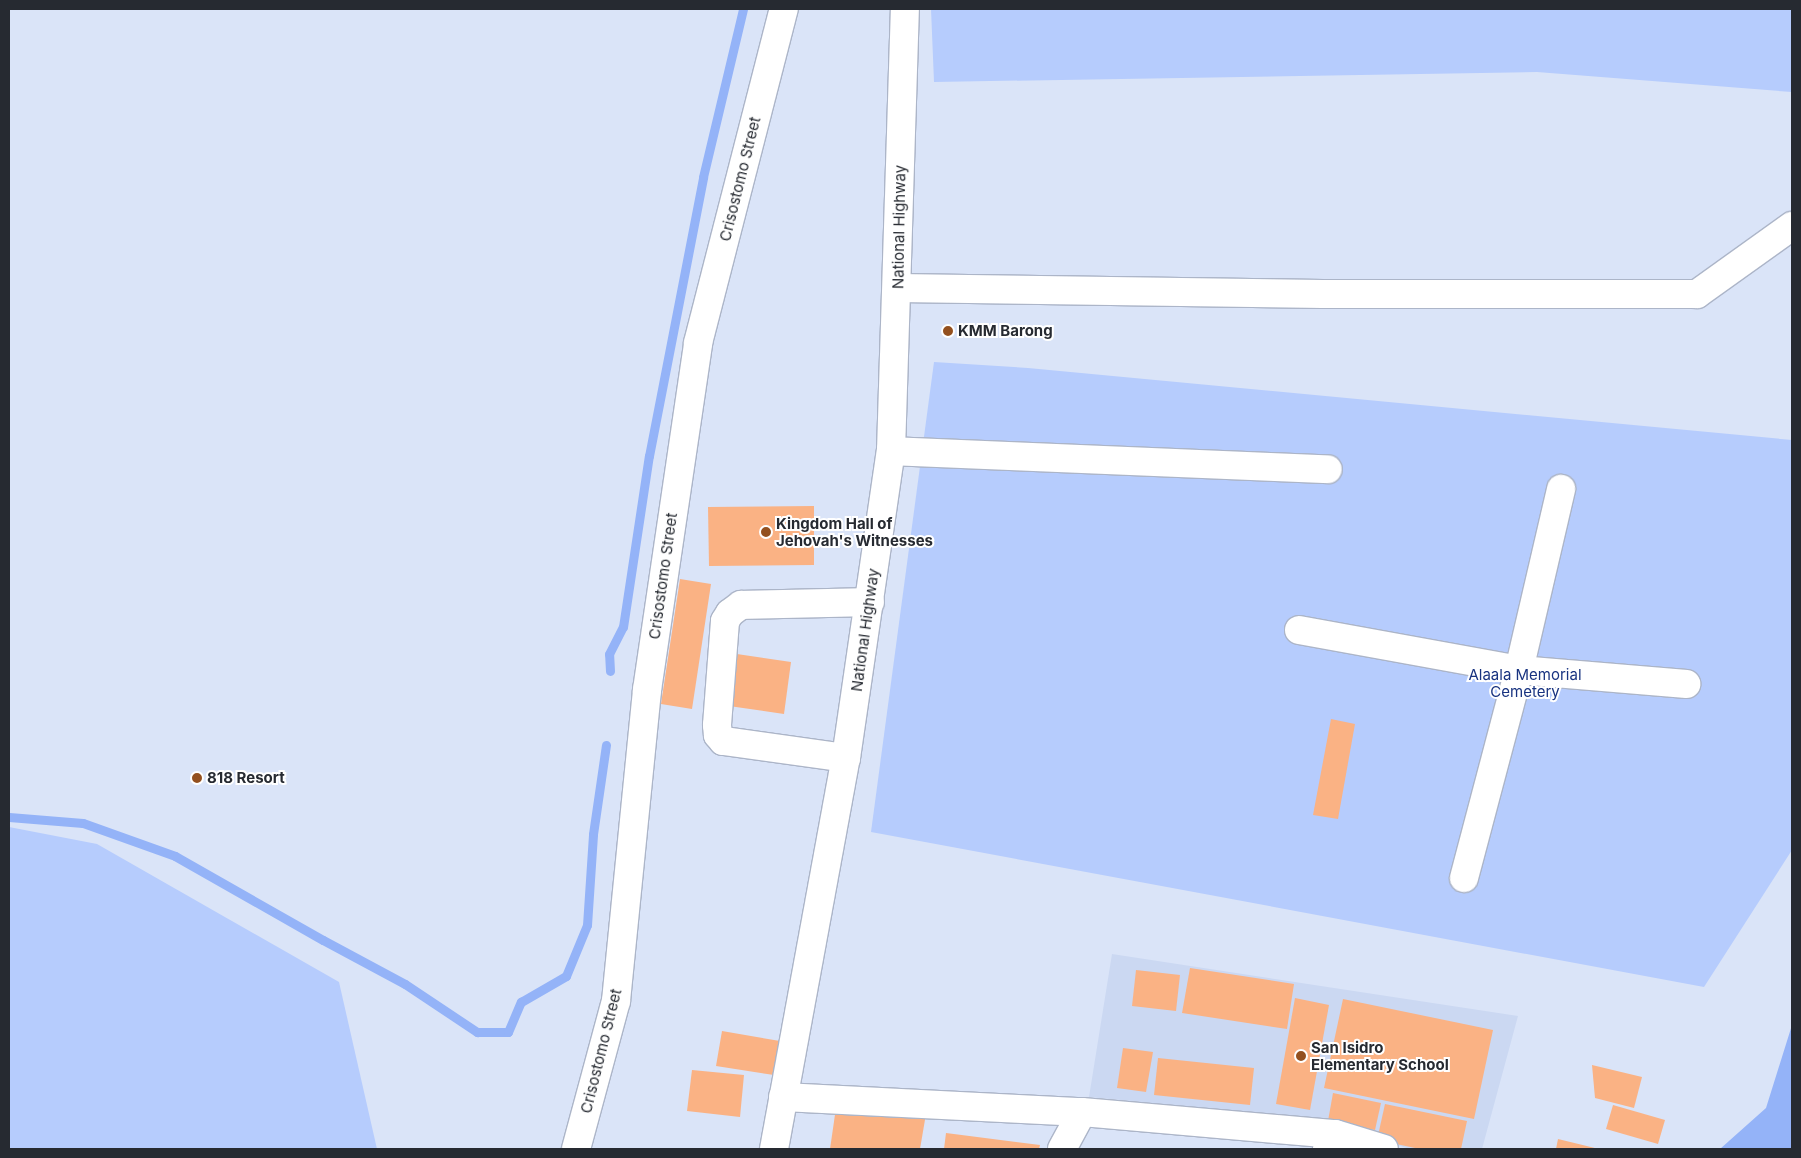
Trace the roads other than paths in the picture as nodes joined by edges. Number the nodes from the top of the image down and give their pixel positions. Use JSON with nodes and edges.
{"nodes":[{"id":1,"x":784,"y":9,"type":"edge"},
{"id":2,"x":904,"y":9,"type":"edge"},
{"id":3,"x":1792,"y":226,"type":"edge"},
{"id":4,"x":898,"y":288,"type":"junction"},
{"id":5,"x":891,"y":451,"type":"junction"},
{"id":6,"x":1328,"y":469,"type":"dead end"},
{"id":7,"x":1561,"y":489,"type":"dead end"},
{"id":8,"x":870,"y":602,"type":"junction"},
{"id":9,"x":1299,"y":630,"type":"dead end"},
{"id":10,"x":1519,"y":670,"type":"junction"},
{"id":11,"x":1686,"y":684,"type":"dead end"},
{"id":12,"x":846,"y":758,"type":"junction"},
{"id":13,"x":1464,"y":878,"type":"dead end"},
{"id":14,"x":783,"y":1097,"type":"junction"},
{"id":15,"x":1082,"y":1112,"type":"junction"},
{"id":16,"x":1331,"y":1142,"type":"edge"},
{"id":17,"x":576,"y":1149,"type":"edge"},
{"id":18,"x":774,"y":1149,"type":"edge"},
{"id":19,"x":1062,"y":1149,"type":"edge"},
{"id":20,"x":1384,"y":1149,"type":"edge"}],
"edges":[{"from":1,"to":17,"type":"street","name":"Crisostomo Street"},
{"from":2,"to":4,"type":"street","name":"National Highway"},
{"from":3,"to":4,"type":"street"},
{"from":4,"to":5,"type":"street","name":"National Highway"},
{"from":5,"to":6,"type":"street"},
{"from":5,"to":8,"type":"street","name":"National Highway"},
{"from":7,"to":10,"type":"street"},
{"from":8,"to":12,"type":"street","name":"National Highway"},
{"from":8,"to":12,"type":"street"},
{"from":9,"to":10,"type":"street"},
{"from":10,"to":11,"type":"street"},
{"from":10,"to":13,"type":"street"},
{"from":12,"to":14,"type":"street","name":"National Highway"},
{"from":14,"to":15,"type":"street"},
{"from":14,"to":18,"type":"street","name":"National Highway"},
{"from":15,"to":16,"type":"street"},
{"from":15,"to":19,"type":"street"},
{"from":16,"to":20,"type":"street"}]}
